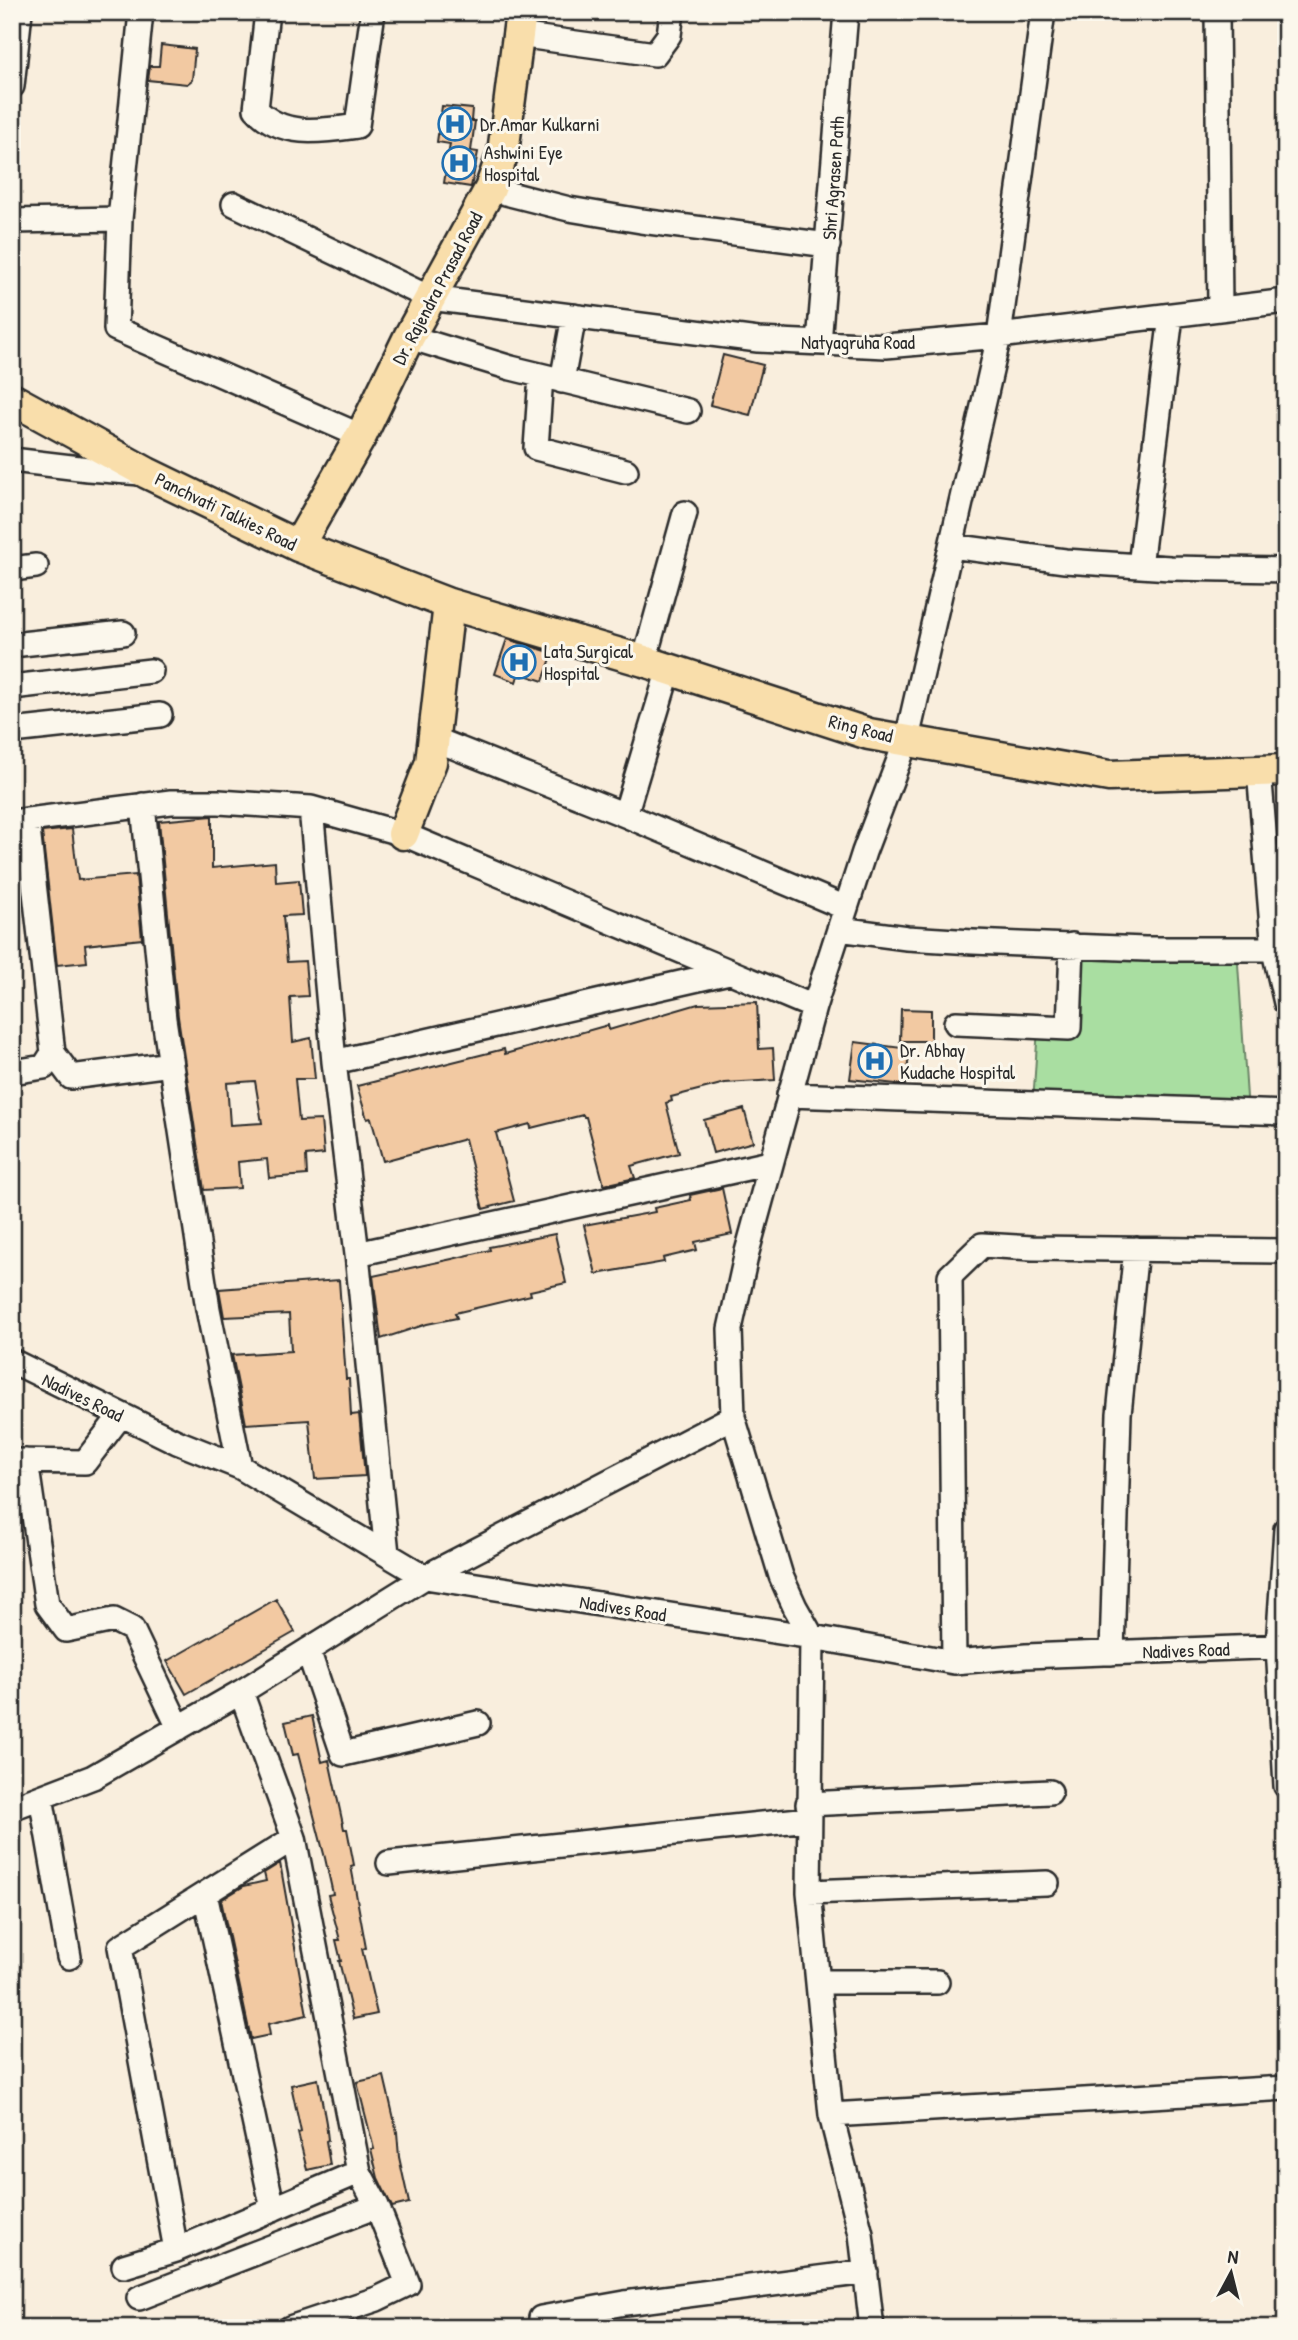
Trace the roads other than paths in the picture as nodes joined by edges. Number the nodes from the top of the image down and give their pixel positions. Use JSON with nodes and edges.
{"nodes":[{"id":1,"x":20,"y":12,"type":"edge"},
{"id":2,"x":141,"y":12,"type":"edge"},
{"id":3,"x":267,"y":12,"type":"edge"},
{"id":4,"x":373,"y":12,"type":"edge"},
{"id":5,"x":672,"y":12,"type":"edge"},
{"id":6,"x":846,"y":12,"type":"edge"},
{"id":7,"x":1043,"y":12,"type":"edge"},
{"id":8,"x":1217,"y":12,"type":"edge"},
{"id":9,"x":520,"y":24,"type":"edge"},
{"id":10,"x":12,"y":86,"type":"edge"},
{"id":11,"x":490,"y":189,"type":"junction"},
{"id":12,"x":234,"y":204,"type":"dead end"},
{"id":13,"x":120,"y":219,"type":"junction"},
{"id":14,"x":12,"y":221,"type":"edge"},
{"id":15,"x":828,"y":245,"type":"junction"},
{"id":16,"x":430,"y":299,"type":"junction"},
{"id":17,"x":1286,"y":301,"type":"edge"},
{"id":18,"x":1220,"y":309,"type":"junction"},
{"id":19,"x":573,"y":316,"type":"junction"},
{"id":20,"x":1171,"y":316,"type":"junction"},
{"id":21,"x":999,"y":336,"type":"junction"},
{"id":22,"x":409,"y":337,"type":"junction"},
{"id":23,"x":819,"y":343,"type":"junction"},
{"id":24,"x":552,"y":378,"type":"junction"},
{"id":25,"x":12,"y":398,"type":"edge"},
{"id":26,"x":688,"y":411,"type":"dead end"},
{"id":27,"x":361,"y":436,"type":"junction"},
{"id":28,"x":12,"y":460,"type":"edge"},
{"id":29,"x":626,"y":471,"type":"dead end"},
{"id":30,"x":147,"y":473,"type":"junction"},
{"id":31,"x":685,"y":513,"type":"dead end"},
{"id":32,"x":298,"y":546,"type":"junction"},
{"id":33,"x":951,"y":546,"type":"junction"},
{"id":34,"x":36,"y":566,"type":"dead end"},
{"id":35,"x":1140,"y":566,"type":"junction"},
{"id":36,"x":12,"y":569,"type":"edge"},
{"id":37,"x":1286,"y":570,"type":"edge"},
{"id":38,"x":449,"y":604,"type":"junction"},
{"id":39,"x":123,"y":633,"type":"dead end"},
{"id":40,"x":12,"y":645,"type":"edge"},
{"id":41,"x":657,"y":665,"type":"junction"},
{"id":42,"x":151,"y":671,"type":"dead end"},
{"id":43,"x":12,"y":687,"type":"edge"},
{"id":44,"x":160,"y":715,"type":"dead end"},
{"id":45,"x":12,"y":730,"type":"edge"},
{"id":46,"x":434,"y":739,"type":"junction"},
{"id":47,"x":907,"y":739,"type":"junction"},
{"id":48,"x":1272,"y":770,"type":"edge"},
{"id":49,"x":143,"y":805,"type":"junction"},
{"id":50,"x":311,"y":808,"type":"junction"},
{"id":51,"x":625,"y":815,"type":"junction"},
{"id":52,"x":20,"y":821,"type":"edge"},
{"id":53,"x":403,"y":834,"type":"junction"},
{"id":54,"x":842,"y":918,"type":"junction"},
{"id":55,"x":1072,"y":945,"type":"junction"},
{"id":56,"x":1280,"y":950,"type":"edge"},
{"id":57,"x":729,"y":972,"type":"junction"},
{"id":58,"x":1286,"y":1003,"type":"edge"},
{"id":59,"x":814,"y":1007,"type":"junction"},
{"id":60,"x":956,"y":1023,"type":"dead end"},
{"id":61,"x":53,"y":1053,"type":"junction"},
{"id":62,"x":334,"y":1062,"type":"junction"},
{"id":63,"x":172,"y":1064,"type":"junction"},
{"id":64,"x":12,"y":1072,"type":"edge"},
{"id":65,"x":789,"y":1095,"type":"junction"},
{"id":66,"x":1286,"y":1113,"type":"edge"},
{"id":67,"x":770,"y":1163,"type":"junction"},
{"id":68,"x":1136,"y":1249,"type":"junction"},
{"id":69,"x":1286,"y":1251,"type":"edge"},
{"id":70,"x":357,"y":1254,"type":"junction"},
{"id":71,"x":12,"y":1361,"type":"edge"},
{"id":72,"x":121,"y":1415,"type":"junction"},
{"id":73,"x":733,"y":1417,"type":"junction"},
{"id":74,"x":19,"y":1461,"type":"edge"},
{"id":75,"x":240,"y":1467,"type":"junction"},
{"id":76,"x":1286,"y":1529,"type":"edge"},
{"id":77,"x":387,"y":1554,"type":"junction"},
{"id":78,"x":425,"y":1577,"type":"junction"},
{"id":79,"x":812,"y":1637,"type":"junction"},
{"id":80,"x":1282,"y":1646,"type":"edge"},
{"id":81,"x":309,"y":1650,"type":"junction"},
{"id":82,"x":1112,"y":1653,"type":"junction"},
{"id":83,"x":954,"y":1662,"type":"junction"},
{"id":84,"x":242,"y":1692,"type":"junction"},
{"id":85,"x":478,"y":1723,"type":"dead end"},
{"id":86,"x":179,"y":1728,"type":"junction"},
{"id":87,"x":1286,"y":1786,"type":"edge"},
{"id":88,"x":1050,"y":1792,"type":"dead end"},
{"id":89,"x":41,"y":1797,"type":"junction"},
{"id":90,"x":12,"y":1808,"type":"edge"},
{"id":91,"x":809,"y":1811,"type":"junction"},
{"id":92,"x":294,"y":1838,"type":"junction"},
{"id":93,"x":389,"y":1863,"type":"dead end"},
{"id":94,"x":1048,"y":1883,"type":"dead end"},
{"id":95,"x":809,"y":1892,"type":"junction"},
{"id":96,"x":205,"y":1894,"type":"junction"},
{"id":97,"x":69,"y":1957,"type":"dead end"},
{"id":98,"x":818,"y":1982,"type":"junction"},
{"id":99,"x":937,"y":1982,"type":"dead end"},
{"id":100,"x":1286,"y":2088,"type":"edge"},
{"id":101,"x":831,"y":2115,"type":"junction"},
{"id":102,"x":359,"y":2172,"type":"junction"},
{"id":103,"x":377,"y":2206,"type":"junction"},
{"id":104,"x":273,"y":2209,"type":"junction"},
{"id":105,"x":176,"y":2250,"type":"junction"},
{"id":106,"x":124,"y":2266,"type":"dead end"},
{"id":107,"x":866,"y":2272,"type":"junction"},
{"id":108,"x":139,"y":2298,"type":"dead end"},
{"id":109,"x":290,"y":2328,"type":"edge"},
{"id":110,"x":541,"y":2328,"type":"edge"},
{"id":111,"x":872,"y":2328,"type":"edge"}],
"edges":[{"from":1,"to":10,"type":"street"},
{"from":2,"to":13,"type":"street"},
{"from":3,"to":4,"type":"street"},
{"from":5,"to":9,"type":"street"},
{"from":6,"to":15,"type":"street","name":"Shri Agrasen Path"},
{"from":7,"to":21,"type":"street"},
{"from":8,"to":18,"type":"street"},
{"from":9,"to":11,"type":"main road","name":"Dr. Rajendra Prasad Road"},
{"from":11,"to":15,"type":"street"},
{"from":11,"to":16,"type":"main road","name":"Dr. Rajendra Prasad Road"},
{"from":12,"to":16,"type":"street","name":"Natyagruha Road"},
{"from":13,"to":14,"type":"street"},
{"from":13,"to":27,"type":"street"},
{"from":15,"to":23,"type":"street","name":"Shri Agrasen Path"},
{"from":16,"to":19,"type":"street","name":"Natyagruha Road"},
{"from":16,"to":22,"type":"main road","name":"Dr. Rajendra Prasad Road"},
{"from":17,"to":18,"type":"street","name":"Natyagruha Road"},
{"from":18,"to":20,"type":"street","name":"Natyagruha Road"},
{"from":19,"to":23,"type":"street","name":"Natyagruha Road"},
{"from":19,"to":24,"type":"street"},
{"from":20,"to":21,"type":"street","name":"Natyagruha Road"},
{"from":20,"to":35,"type":"street"},
{"from":21,"to":23,"type":"street","name":"Natyagruha Road"},
{"from":21,"to":33,"type":"street"},
{"from":22,"to":24,"type":"street"},
{"from":22,"to":27,"type":"main road","name":"Dr. Rajendra Prasad Road"},
{"from":24,"to":26,"type":"street"},
{"from":24,"to":29,"type":"street"},
{"from":25,"to":30,"type":"main road","name":"Panchvati Talkies Road"},
{"from":27,"to":32,"type":"main road","name":"Dr. Rajendra Prasad Road"},
{"from":28,"to":30,"type":"street"},
{"from":30,"to":32,"type":"main road","name":"Panchvati Talkies Road"},
{"from":31,"to":41,"type":"street"},
{"from":32,"to":38,"type":"main road","name":"Panchvati Talkies Road"},
{"from":33,"to":35,"type":"street"},
{"from":33,"to":47,"type":"street"},
{"from":34,"to":36,"type":"street"},
{"from":35,"to":37,"type":"street"},
{"from":38,"to":41,"type":"main road","name":"Ring Road"},
{"from":38,"to":46,"type":"main road"},
{"from":39,"to":40,"type":"street"},
{"from":41,"to":47,"type":"main road","name":"Ring Road"},
{"from":41,"to":51,"type":"street"},
{"from":42,"to":43,"type":"street"},
{"from":44,"to":45,"type":"street"},
{"from":46,"to":51,"type":"street"},
{"from":46,"to":53,"type":"main road"},
{"from":47,"to":48,"type":"main road","name":"Ring Road"},
{"from":47,"to":54,"type":"street"},
{"from":48,"to":56,"type":"street"},
{"from":49,"to":50,"type":"street"},
{"from":49,"to":52,"type":"street"},
{"from":49,"to":63,"type":"street"},
{"from":50,"to":53,"type":"street"},
{"from":50,"to":62,"type":"street"},
{"from":51,"to":54,"type":"street"},
{"from":52,"to":61,"type":"street"},
{"from":53,"to":57,"type":"street"},
{"from":54,"to":55,"type":"street"},
{"from":54,"to":59,"type":"street"},
{"from":55,"to":56,"type":"street"},
{"from":55,"to":60,"type":"street"},
{"from":56,"to":58,"type":"street"},
{"from":57,"to":59,"type":"street"},
{"from":57,"to":62,"type":"street"},
{"from":59,"to":65,"type":"street"},
{"from":61,"to":63,"type":"street"},
{"from":61,"to":64,"type":"street"},
{"from":62,"to":70,"type":"street"},
{"from":63,"to":75,"type":"street"},
{"from":65,"to":66,"type":"street"},
{"from":65,"to":67,"type":"street"},
{"from":67,"to":70,"type":"street"},
{"from":67,"to":73,"type":"street"},
{"from":68,"to":69,"type":"street"},
{"from":68,"to":82,"type":"street"},
{"from":68,"to":83,"type":"street"},
{"from":70,"to":77,"type":"street"},
{"from":71,"to":72,"type":"street","name":"Nadives Road"},
{"from":72,"to":74,"type":"street"},
{"from":72,"to":75,"type":"street","name":"Nadives Road"},
{"from":73,"to":78,"type":"street"},
{"from":73,"to":79,"type":"street"},
{"from":74,"to":86,"type":"street"},
{"from":75,"to":77,"type":"street","name":"Nadives Road"},
{"from":76,"to":80,"type":"street"},
{"from":77,"to":78,"type":"street","name":"Nadives Road"},
{"from":78,"to":79,"type":"street","name":"Nadives Road"},
{"from":78,"to":81,"type":"street"},
{"from":79,"to":83,"type":"street","name":"Nadives Road"},
{"from":79,"to":91,"type":"street"},
{"from":80,"to":82,"type":"street","name":"Nadives Road"},
{"from":80,"to":87,"type":"street"},
{"from":81,"to":84,"type":"street"},
{"from":81,"to":85,"type":"street"},
{"from":82,"to":83,"type":"street","name":"Nadives Road"},
{"from":84,"to":86,"type":"street"},
{"from":84,"to":92,"type":"street"},
{"from":86,"to":89,"type":"street"},
{"from":88,"to":91,"type":"street"},
{"from":89,"to":90,"type":"street"},
{"from":89,"to":97,"type":"street"},
{"from":91,"to":93,"type":"street"},
{"from":91,"to":95,"type":"street"},
{"from":92,"to":96,"type":"street"},
{"from":92,"to":102,"type":"street"},
{"from":94,"to":95,"type":"street"},
{"from":95,"to":98,"type":"street"},
{"from":96,"to":104,"type":"street"},
{"from":96,"to":105,"type":"street"},
{"from":98,"to":99,"type":"street"},
{"from":98,"to":101,"type":"street"},
{"from":100,"to":101,"type":"street"},
{"from":101,"to":107,"type":"street"},
{"from":102,"to":103,"type":"street"},
{"from":102,"to":104,"type":"street"},
{"from":103,"to":108,"type":"street"},
{"from":103,"to":109,"type":"street"},
{"from":104,"to":105,"type":"street"},
{"from":105,"to":106,"type":"street"},
{"from":107,"to":110,"type":"street"},
{"from":107,"to":111,"type":"street"}]}
